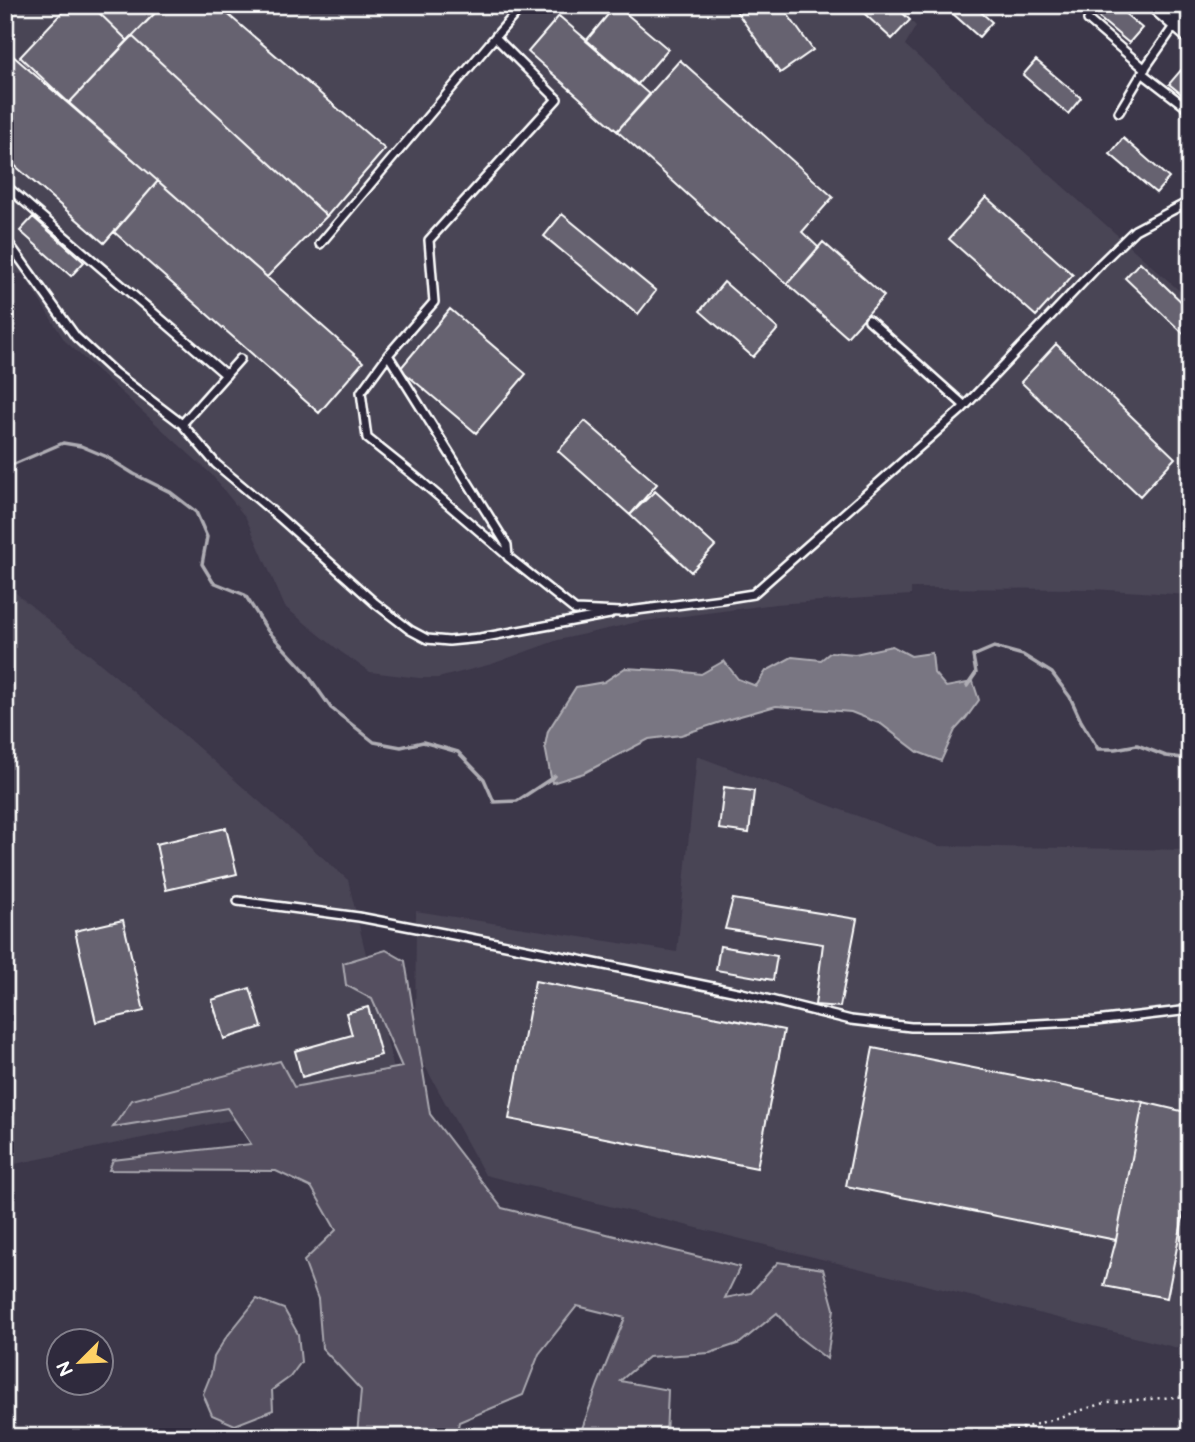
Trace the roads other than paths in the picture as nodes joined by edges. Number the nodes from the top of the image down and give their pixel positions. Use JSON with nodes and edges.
{"nodes":[{"id":1,"x":523,"y":5,"type":"edge"},
{"id":2,"x":1159,"y":5,"type":"edge"},
{"id":3,"x":1088,"y":20,"type":"dead end"},
{"id":4,"x":1183,"y":27,"type":"edge"},
{"id":5,"x":495,"y":37,"type":"junction"},
{"id":6,"x":1143,"y":71,"type":"junction"},
{"id":7,"x":1190,"y":110,"type":"edge"},
{"id":8,"x":1119,"y":112,"type":"dead end"},
{"id":9,"x":5,"y":185,"type":"edge"},
{"id":10,"x":1190,"y":201,"type":"edge"},
{"id":11,"x":5,"y":238,"type":"edge"},
{"id":12,"x":320,"y":244,"type":"dead end"},
{"id":13,"x":869,"y":320,"type":"dead end"},
{"id":14,"x":388,"y":355,"type":"junction"},
{"id":15,"x":240,"y":359,"type":"dead end"},
{"id":16,"x":226,"y":375,"type":"junction"},
{"id":17,"x":965,"y":406,"type":"junction"},
{"id":18,"x":182,"y":424,"type":"junction"},
{"id":19,"x":508,"y":557,"type":"junction"},
{"id":20,"x":621,"y":612,"type":"junction"},
{"id":21,"x":238,"y":901,"type":"dead end"},
{"id":22,"x":1190,"y":1010,"type":"edge"}],
"edges":[{"from":1,"to":5,"type":"lane"},
{"from":2,"to":4,"type":"street"},
{"from":3,"to":6,"type":"lane"},
{"from":4,"to":6,"type":"lane"},
{"from":5,"to":12,"type":"lane"},
{"from":5,"to":14,"type":"lane"},
{"from":6,"to":7,"type":"lane"},
{"from":6,"to":8,"type":"lane"},
{"from":9,"to":16,"type":"lane"},
{"from":10,"to":17,"type":"lane"},
{"from":11,"to":18,"type":"lane"},
{"from":13,"to":17,"type":"lane"},
{"from":14,"to":19,"type":"lane"},
{"from":14,"to":19,"type":"lane"},
{"from":15,"to":16,"type":"lane"},
{"from":16,"to":18,"type":"lane"},
{"from":17,"to":20,"type":"lane"},
{"from":18,"to":20,"type":"lane"},
{"from":19,"to":20,"type":"lane"},
{"from":21,"to":22,"type":"lane"}]}
